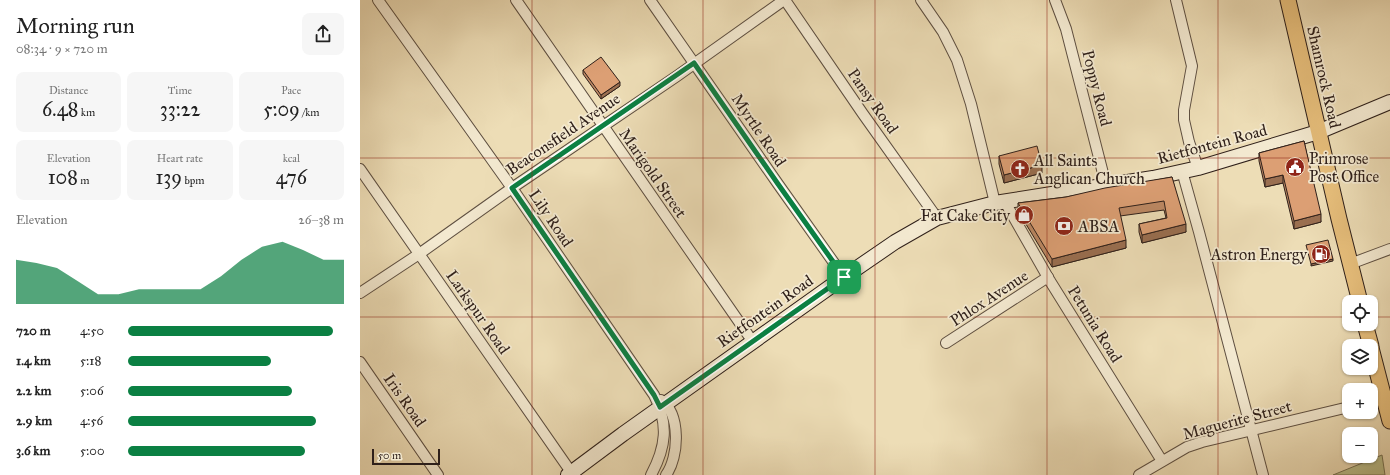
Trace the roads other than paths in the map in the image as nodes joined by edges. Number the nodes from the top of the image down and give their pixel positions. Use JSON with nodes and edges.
{"nodes":[{"id":1,"x":378,"y":0,"type":"edge"},
{"id":2,"x":516,"y":0,"type":"edge"},
{"id":3,"x":650,"y":0,"type":"edge"},
{"id":4,"x":784,"y":0,"type":"edge"},
{"id":5,"x":921,"y":0,"type":"edge"},
{"id":6,"x":1055,"y":0,"type":"edge"},
{"id":7,"x":1176,"y":0,"type":"edge"},
{"id":8,"x":1288,"y":0,"type":"edge"},
{"id":9,"x":694,"y":63,"type":"junction"},
{"id":10,"x":1390,"y":102,"type":"edge"},
{"id":11,"x":602,"y":126,"type":"junction"},
{"id":12,"x":1318,"y":132,"type":"junction"},
{"id":13,"x":1198,"y":168,"type":"junction"},
{"id":14,"x":360,"y":169,"type":"edge"},
{"id":15,"x":1182,"y":172,"type":"junction"},
{"id":16,"x":1106,"y":185,"type":"junction"},
{"id":17,"x":512,"y":188,"type":"junction"},
{"id":18,"x":1000,"y":203,"type":"junction"},
{"id":19,"x":937,"y":218,"type":"junction"},
{"id":20,"x":1390,"y":249,"type":"edge"},
{"id":21,"x":419,"y":254,"type":"junction"},
{"id":22,"x":1350,"y":264,"type":"junction"},
{"id":23,"x":844,"y":277,"type":"junction"},
{"id":24,"x":1048,"y":277,"type":"junction"},
{"id":25,"x":360,"y":293,"type":"edge"},
{"id":26,"x":1358,"y":295,"type":"edge"},
{"id":27,"x":753,"y":342,"type":"junction"},
{"id":28,"x":946,"y":343,"type":"dead end"},
{"id":29,"x":360,"y":362,"type":"edge"},
{"id":30,"x":660,"y":402,"type":"junction"},
{"id":31,"x":1378,"y":403,"type":"edge"},
{"id":32,"x":1342,"y":409,"type":"edge"},
{"id":33,"x":1390,"y":421,"type":"edge"},
{"id":34,"x":1251,"y":430,"type":"junction"},
{"id":35,"x":1162,"y":460,"type":"junction"},
{"id":36,"x":570,"y":474,"type":"edge"},
{"id":37,"x":438,"y":475,"type":"edge"},
{"id":38,"x":651,"y":475,"type":"edge"},
{"id":39,"x":666,"y":475,"type":"edge"},
{"id":40,"x":1139,"y":475,"type":"edge"},
{"id":41,"x":1263,"y":475,"type":"edge"}],
"edges":[{"from":1,"to":17,"type":"street","name":"Lily Road"},
{"from":2,"to":11,"type":"street","name":"Marigold Street"},
{"from":3,"to":9,"type":"street","name":"Myrtle Road"},
{"from":4,"to":9,"type":"street","name":"Beaconsfield Avenue"},
{"from":4,"to":19,"type":"street","name":"Pansy Road"},
{"from":5,"to":18,"type":"street","name":"Petunia Road"},
{"from":6,"to":16,"type":"street","name":"Poppy Road"},
{"from":7,"to":13,"type":"street"},
{"from":8,"to":12,"type":"main road","name":"Shamrock Road"},
{"from":9,"to":11,"type":"street","name":"Beaconsfield Avenue"},
{"from":9,"to":23,"type":"street","name":"Myrtle Road"},
{"from":10,"to":12,"type":"street","name":"Rietfontein Road"},
{"from":11,"to":17,"type":"street","name":"Beaconsfield Avenue"},
{"from":11,"to":27,"type":"street","name":"Marigold Street"},
{"from":12,"to":13,"type":"street","name":"Rietfontein Road"},
{"from":12,"to":22,"type":"main road","name":"Shamrock Road"},
{"from":13,"to":15,"type":"street","name":"Rietfontein Road"},
{"from":14,"to":21,"type":"street","name":"Larkspur Road"},
{"from":15,"to":16,"type":"street","name":"Rietfontein Road"},
{"from":15,"to":34,"type":"street"},
{"from":16,"to":18,"type":"street","name":"Rietfontein Road"},
{"from":17,"to":21,"type":"street","name":"Beaconsfield Avenue"},
{"from":17,"to":30,"type":"street","name":"Lily Road"},
{"from":18,"to":19,"type":"street","name":"Rietfontein Road"},
{"from":18,"to":24,"type":"street","name":"Petunia Road"},
{"from":19,"to":23,"type":"street","name":"Rietfontein Road"},
{"from":20,"to":22,"type":"street"},
{"from":21,"to":25,"type":"street","name":"Beaconsfield Avenue"},
{"from":21,"to":36,"type":"street","name":"Larkspur Road"},
{"from":22,"to":26,"type":"main road","name":"Shamrock Road"},
{"from":23,"to":27,"type":"street","name":"Rietfontein Road"},
{"from":24,"to":28,"type":"street","name":"Phlox Avenue"},
{"from":24,"to":35,"type":"street","name":"Petunia Road"},
{"from":27,"to":30,"type":"street","name":"Rietfontein Road"},
{"from":29,"to":37,"type":"street","name":"Iris Road"},
{"from":30,"to":36,"type":"street","name":"Rietfontein Road"},
{"from":30,"to":38,"type":"street"},
{"from":30,"to":39,"type":"street"},
{"from":31,"to":33,"type":"main road"},
{"from":32,"to":34,"type":"street","name":"Maguerite Street"},
{"from":34,"to":35,"type":"street","name":"Maguerite Street"},
{"from":34,"to":41,"type":"street"},
{"from":35,"to":40,"type":"street","name":"Maguerite Street"}]}
